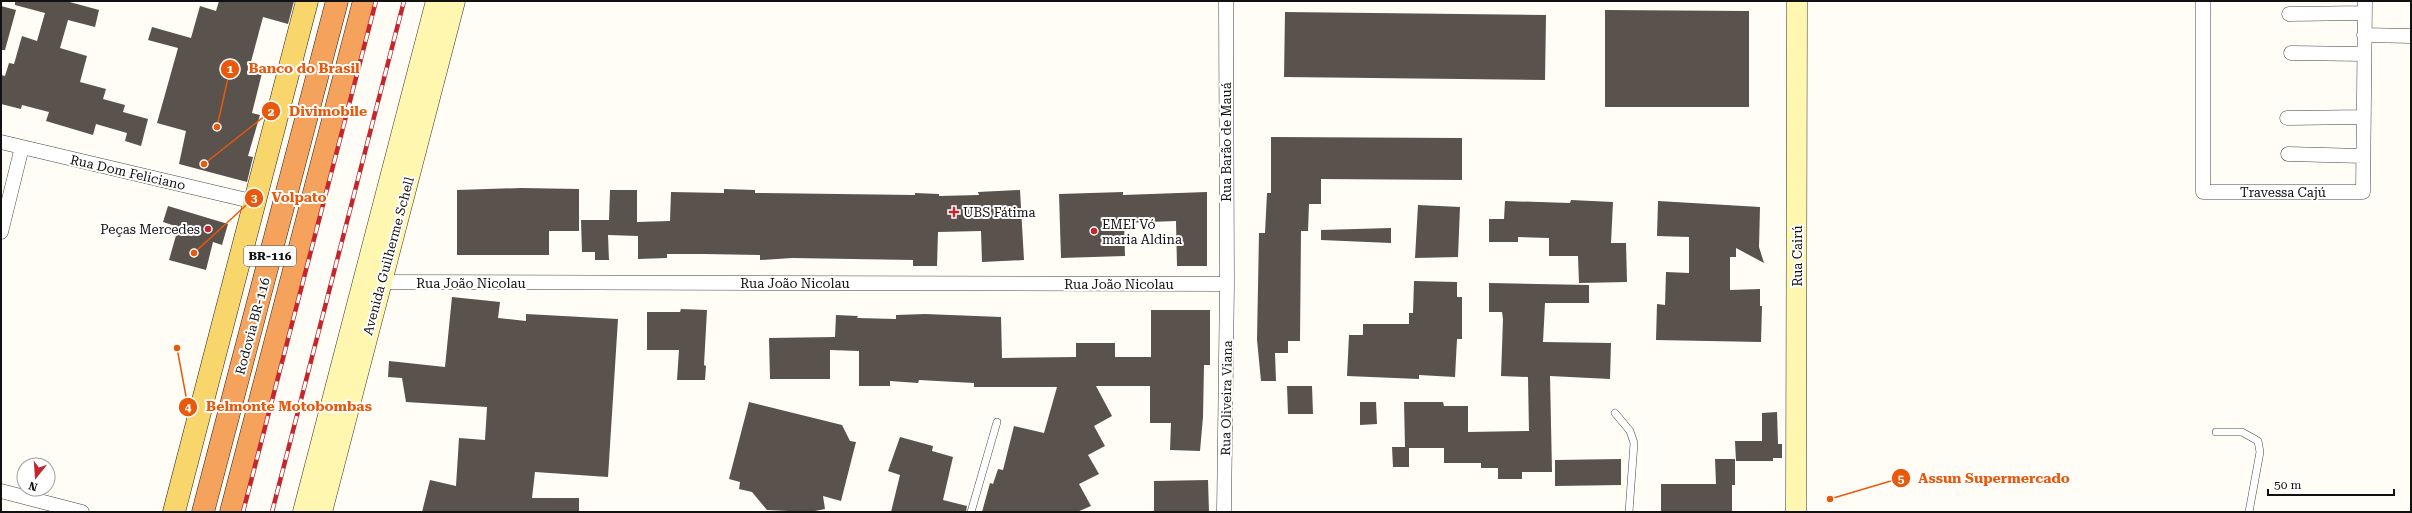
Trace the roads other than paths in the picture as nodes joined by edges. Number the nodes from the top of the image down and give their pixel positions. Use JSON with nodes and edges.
{"nodes":[{"id":1,"x":307,"y":1,"type":"edge"},
{"id":2,"x":337,"y":1,"type":"edge"},
{"id":3,"x":364,"y":1,"type":"edge"},
{"id":4,"x":436,"y":1,"type":"edge"},
{"id":5,"x":455,"y":1,"type":"edge"},
{"id":6,"x":1226,"y":1,"type":"edge"},
{"id":7,"x":1797,"y":1,"type":"edge"},
{"id":8,"x":2203,"y":1,"type":"edge"},
{"id":9,"x":2365,"y":7,"type":"edge"},
{"id":10,"x":2289,"y":14,"type":"dead end"},
{"id":11,"x":2364,"y":35,"type":"junction"},
{"id":12,"x":2411,"y":36,"type":"edge"},
{"id":13,"x":2291,"y":53,"type":"dead end"},
{"id":14,"x":2364,"y":54,"type":"junction"},
{"id":15,"x":2363,"y":117,"type":"junction"},
{"id":16,"x":2287,"y":118,"type":"dead end"},
{"id":17,"x":1,"y":142,"type":"edge"},
{"id":18,"x":22,"y":147,"type":"junction"},
{"id":19,"x":2288,"y":154,"type":"dead end"},
{"id":20,"x":2363,"y":156,"type":"junction"},
{"id":21,"x":401,"y":170,"type":"junction"},
{"id":22,"x":255,"y":202,"type":"junction"},
{"id":23,"x":1,"y":232,"type":"edge"},
{"id":24,"x":372,"y":282,"type":"junction"},
{"id":25,"x":1227,"y":284,"type":"junction"},
{"id":26,"x":1615,"y":413,"type":"dead end"},
{"id":27,"x":998,"y":422,"type":"dead end"},
{"id":28,"x":2216,"y":432,"type":"dead end"},
{"id":29,"x":1,"y":491,"type":"edge"},
{"id":30,"x":82,"y":512,"type":"edge"},
{"id":31,"x":174,"y":512,"type":"edge"},
{"id":32,"x":203,"y":512,"type":"edge"},
{"id":33,"x":231,"y":512,"type":"edge"},
{"id":34,"x":303,"y":512,"type":"edge"},
{"id":35,"x":322,"y":512,"type":"edge"},
{"id":36,"x":971,"y":512,"type":"edge"},
{"id":37,"x":1224,"y":512,"type":"edge"},
{"id":38,"x":1629,"y":512,"type":"edge"},
{"id":39,"x":1796,"y":512,"type":"edge"},
{"id":40,"x":2248,"y":512,"type":"edge"}],
"edges":[{"from":1,"to":22,"type":"main road"},
{"from":2,"to":32,"type":"highway","name":"Rodovia BR-116","number":"BR-116"},
{"from":3,"to":33,"type":"highway","name":"Rodovia BR-116","number":"BR-116"},
{"from":4,"to":21,"type":"main road","name":"Avenida Guilherme Schell"},
{"from":5,"to":21,"type":"main road","name":"Avenida Guilherme Schell"},
{"from":6,"to":25,"type":"street","name":"Rua Barão de Mauá"},
{"from":7,"to":39,"type":"main road","name":"Rua Cairú"},
{"from":8,"to":20,"type":"street","name":"Travessa Cajú"},
{"from":9,"to":10,"type":"street"},
{"from":9,"to":11,"type":"street","name":"Travessa Cajú"},
{"from":11,"to":12,"type":"street"},
{"from":11,"to":14,"type":"street","name":"Travessa Cajú"},
{"from":13,"to":14,"type":"street"},
{"from":14,"to":15,"type":"street","name":"Travessa Cajú"},
{"from":15,"to":16,"type":"street"},
{"from":15,"to":20,"type":"street","name":"Travessa Cajú"},
{"from":17,"to":18,"type":"street","name":"Rua Dom Feliciano"},
{"from":18,"to":22,"type":"street","name":"Rua Dom Feliciano"},
{"from":18,"to":23,"type":"street"},
{"from":19,"to":20,"type":"street"},
{"from":21,"to":24,"type":"main road","name":"Avenida Guilherme Schell"},
{"from":22,"to":31,"type":"main road"},
{"from":24,"to":25,"type":"street","name":"Rua João Nicolau"},
{"from":24,"to":34,"type":"main road","name":"Avenida Guilherme Schell"},
{"from":24,"to":35,"type":"main road","name":"Avenida Guilherme Schell"},
{"from":25,"to":37,"type":"street","name":"Rua Oliveira Viana"},
{"from":26,"to":38,"type":"lane"},
{"from":27,"to":36,"type":"lane"},
{"from":28,"to":40,"type":"lane"},
{"from":29,"to":30,"type":"street"}]}
